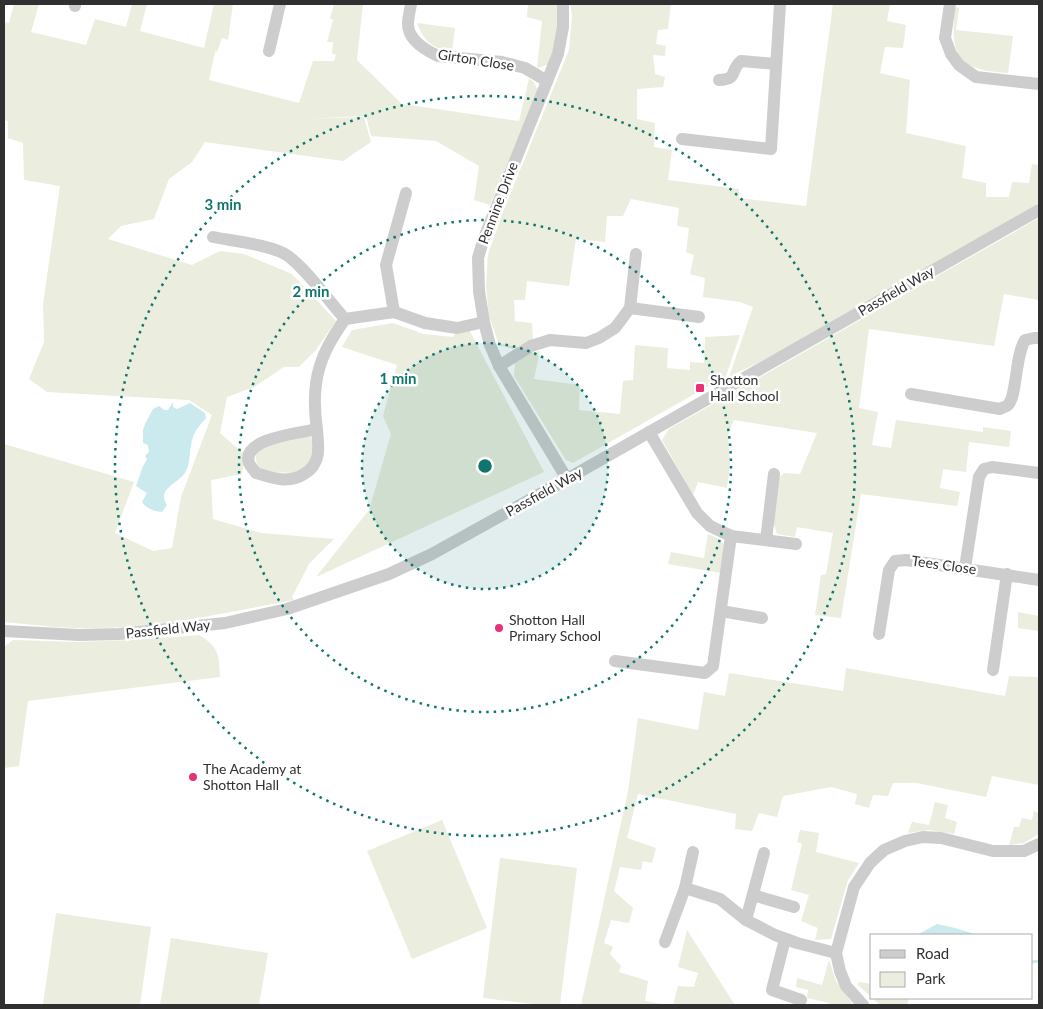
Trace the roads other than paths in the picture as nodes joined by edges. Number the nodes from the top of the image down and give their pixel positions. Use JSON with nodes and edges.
{"nodes":[{"id":1,"x":280,"y":4,"type":"edge"},
{"id":2,"x":412,"y":4,"type":"edge"},
{"id":3,"x":563,"y":4,"type":"edge"},
{"id":4,"x":780,"y":4,"type":"edge"},
{"id":5,"x":950,"y":4,"type":"edge"},
{"id":6,"x":269,"y":51,"type":"dead end"},
{"id":7,"x":776,"y":64,"type":"junction"},
{"id":8,"x":719,"y":80,"type":"dead end"},
{"id":9,"x":547,"y":81,"type":"junction"},
{"id":10,"x":1039,"y":84,"type":"edge"},
{"id":11,"x":682,"y":138,"type":"dead end"},
{"id":12,"x":406,"y":192,"type":"dead end"},
{"id":13,"x":1039,"y":210,"type":"edge"},
{"id":14,"x":213,"y":237,"type":"dead end"},
{"id":15,"x":636,"y":254,"type":"dead end"},
{"id":16,"x":630,"y":308,"type":"junction"},
{"id":17,"x":394,"y":312,"type":"junction"},
{"id":18,"x":699,"y":317,"type":"dead end"},
{"id":19,"x":345,"y":318,"type":"junction"},
{"id":20,"x":484,"y":322,"type":"junction"},
{"id":21,"x":1039,"y":338,"type":"edge"},
{"id":22,"x":499,"y":366,"type":"junction"},
{"id":23,"x":910,"y":394,"type":"dead end"},
{"id":24,"x":317,"y":430,"type":"junction"},
{"id":25,"x":649,"y":432,"type":"junction"},
{"id":26,"x":1039,"y":473,"type":"edge"},
{"id":27,"x":774,"y":474,"type":"dead end"},
{"id":28,"x":567,"y":479,"type":"junction"},
{"id":29,"x":731,"y":536,"type":"junction"},
{"id":30,"x":766,"y":540,"type":"junction"},
{"id":31,"x":796,"y":544,"type":"dead end"},
{"id":32,"x":965,"y":568,"type":"junction"},
{"id":33,"x":1007,"y":574,"type":"junction"},
{"id":34,"x":1039,"y":580,"type":"edge"},
{"id":35,"x":720,"y":611,"type":"junction"},
{"id":36,"x":762,"y":618,"type":"dead end"},
{"id":37,"x":4,"y":631,"type":"edge"},
{"id":38,"x":879,"y":634,"type":"dead end"},
{"id":39,"x":615,"y":661,"type":"dead end"},
{"id":40,"x":993,"y":670,"type":"dead end"},
{"id":41,"x":1039,"y":844,"type":"edge"},
{"id":42,"x":693,"y":852,"type":"dead end"},
{"id":43,"x":764,"y":853,"type":"dead end"},
{"id":44,"x":684,"y":888,"type":"junction"},
{"id":45,"x":753,"y":895,"type":"junction"},
{"id":46,"x":794,"y":907,"type":"dead end"},
{"id":47,"x":746,"y":920,"type":"junction"},
{"id":48,"x":785,"y":938,"type":"junction"},
{"id":49,"x":664,"y":942,"type":"dead end"},
{"id":50,"x":836,"y":953,"type":"junction"},
{"id":51,"x":801,"y":1000,"type":"dead end"},
{"id":52,"x":863,"y":1005,"type":"edge"}],
"edges":[{"from":1,"to":6,"type":"street"},
{"from":2,"to":9,"type":"street","name":"Girton Close"},
{"from":3,"to":9,"type":"street","name":"Pennine Drive"},
{"from":4,"to":7,"type":"street"},
{"from":5,"to":10,"type":"street"},
{"from":7,"to":8,"type":"street"},
{"from":7,"to":11,"type":"street"},
{"from":9,"to":20,"type":"street","name":"Pennine Drive"},
{"from":12,"to":17,"type":"street"},
{"from":13,"to":25,"type":"street","name":"Passfield Way"},
{"from":14,"to":19,"type":"street"},
{"from":15,"to":16,"type":"street"},
{"from":16,"to":18,"type":"street"},
{"from":16,"to":22,"type":"street"},
{"from":17,"to":19,"type":"street"},
{"from":17,"to":20,"type":"street"},
{"from":19,"to":24,"type":"street"},
{"from":20,"to":22,"type":"street","name":"Pennine Drive"},
{"from":21,"to":23,"type":"street"},
{"from":22,"to":28,"type":"street","name":"Pennine Drive"},
{"from":24,"to":24,"type":"street"},
{"from":25,"to":28,"type":"street","name":"Passfield Way"},
{"from":25,"to":29,"type":"street"},
{"from":26,"to":32,"type":"street"},
{"from":27,"to":30,"type":"street"},
{"from":28,"to":37,"type":"street","name":"Passfield Way"},
{"from":29,"to":30,"type":"street"},
{"from":29,"to":35,"type":"street"},
{"from":30,"to":31,"type":"street"},
{"from":32,"to":33,"type":"street","name":"Tees Close"},
{"from":32,"to":38,"type":"street","name":"Tees Close"},
{"from":33,"to":34,"type":"street","name":"Tees Close"},
{"from":33,"to":40,"type":"street"},
{"from":35,"to":36,"type":"street"},
{"from":35,"to":39,"type":"street"},
{"from":41,"to":50,"type":"street"},
{"from":42,"to":44,"type":"street"},
{"from":43,"to":45,"type":"street"},
{"from":44,"to":47,"type":"street"},
{"from":44,"to":49,"type":"street"},
{"from":45,"to":46,"type":"street"},
{"from":45,"to":47,"type":"street"},
{"from":47,"to":48,"type":"street"},
{"from":48,"to":50,"type":"street"},
{"from":48,"to":51,"type":"street"},
{"from":50,"to":52,"type":"street"}]}
